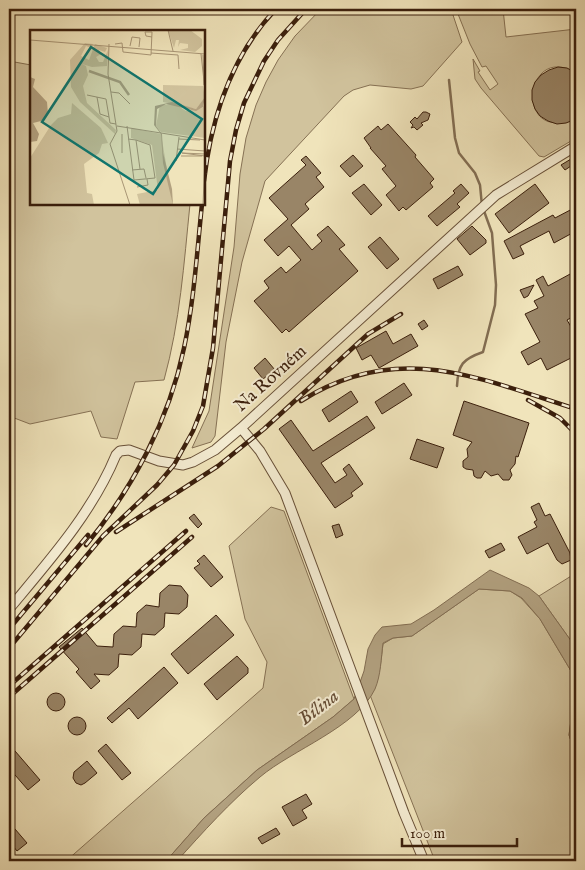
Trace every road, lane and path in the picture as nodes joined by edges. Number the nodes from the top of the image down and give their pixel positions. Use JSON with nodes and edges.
{"nodes":[{"id":1,"x":576,"y":146,"type":"edge"},
{"id":2,"x":241,"y":428,"type":"junction"},
{"id":3,"x":9,"y":609,"type":"edge"},
{"id":4,"x":424,"y":861,"type":"edge"}],
"edges":[{"from":1,"to":2,"type":"street","name":"Na Rovném"},
{"from":2,"to":3,"type":"street","name":"Na Rovném"},
{"from":2,"to":4,"type":"street"}]}
